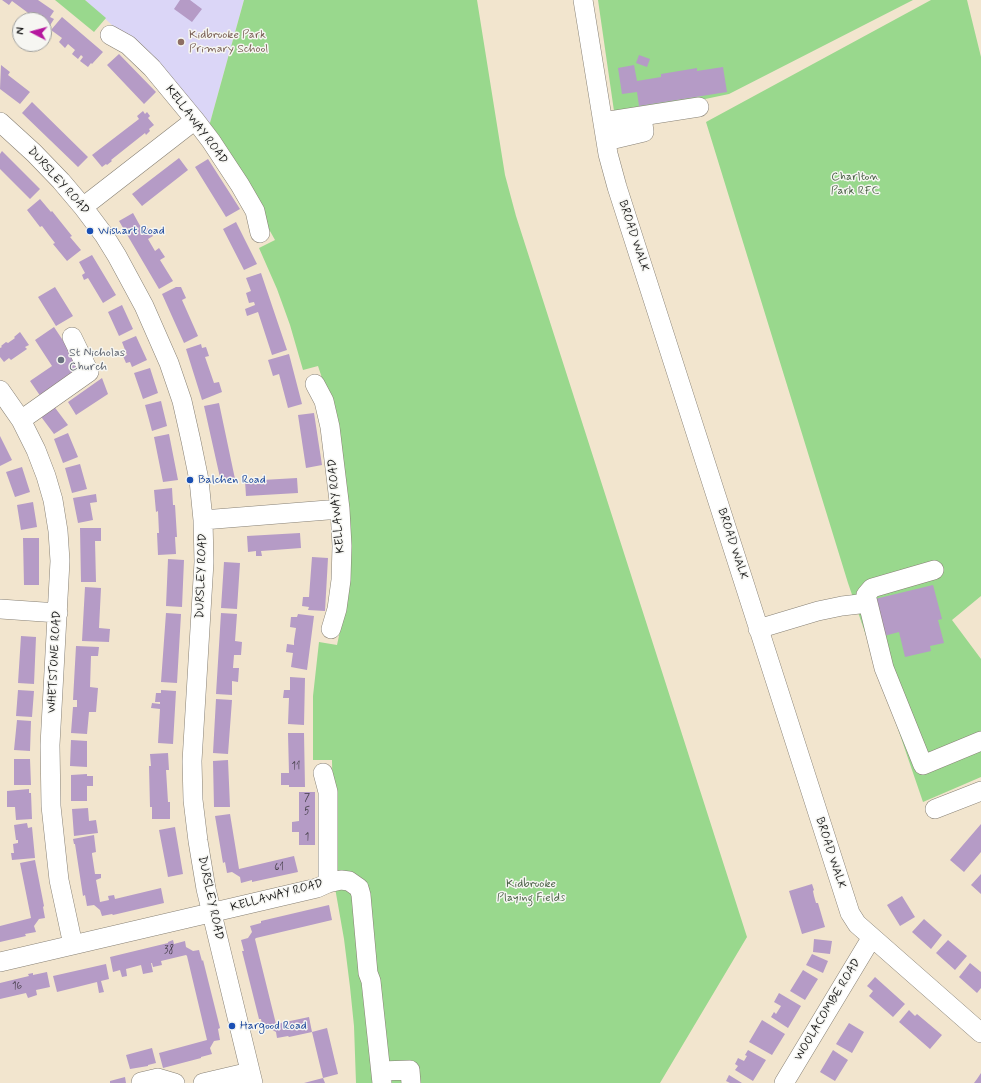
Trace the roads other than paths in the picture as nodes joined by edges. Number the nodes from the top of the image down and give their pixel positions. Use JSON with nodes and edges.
{"nodes":[{"id":1,"x":583,"y":0,"type":"edge"},
{"id":2,"x":110,"y":35,"type":"dead end"},
{"id":3,"x":699,"y":107,"type":"dead end"},
{"id":4,"x":642,"y":116,"type":"junction"},
{"id":5,"x":195,"y":120,"type":"junction"},
{"id":6,"x":0,"y":122,"type":"edge"},
{"id":7,"x":603,"y":122,"type":"junction"},
{"id":8,"x":606,"y":141,"type":"junction"},
{"id":9,"x":83,"y":207,"type":"junction"},
{"id":10,"x":260,"y":233,"type":"dead end"},
{"id":11,"x":72,"y":337,"type":"dead end"},
{"id":12,"x":315,"y":384,"type":"dead end"},
{"id":13,"x":0,"y":390,"type":"edge"},
{"id":14,"x":21,"y":420,"type":"junction"},
{"id":15,"x":340,"y":509,"type":"junction"},
{"id":16,"x":203,"y":520,"type":"junction"},
{"id":17,"x":934,"y":570,"type":"dead end"},
{"id":18,"x":868,"y":604,"type":"junction"},
{"id":19,"x":0,"y":609,"type":"edge"},
{"id":20,"x":58,"y":612,"type":"junction"},
{"id":21,"x":758,"y":629,"type":"junction"},
{"id":22,"x":330,"y":630,"type":"dead end"},
{"id":23,"x":981,"y":741,"type":"edge"},
{"id":24,"x":323,"y":772,"type":"dead end"},
{"id":25,"x":981,"y":791,"type":"edge"},
{"id":26,"x":935,"y":809,"type":"dead end"},
{"id":27,"x":328,"y":884,"type":"junction"},
{"id":28,"x":212,"y":912,"type":"junction"},
{"id":29,"x":872,"y":937,"type":"junction"},
{"id":30,"x":73,"y":945,"type":"junction"},
{"id":31,"x":0,"y":962,"type":"edge"},
{"id":32,"x":981,"y":1033,"type":"edge"},
{"id":33,"x":252,"y":1077,"type":"edge"},
{"id":34,"x":381,"y":1077,"type":"edge"},
{"id":35,"x":142,"y":1083,"type":"edge"},
{"id":36,"x":175,"y":1083,"type":"edge"},
{"id":37,"x":203,"y":1083,"type":"edge"},
{"id":38,"x":411,"y":1083,"type":"edge"},
{"id":39,"x":784,"y":1083,"type":"edge"}],
"edges":[{"from":1,"to":7,"type":"street","name":"BROAD WALK"},
{"from":2,"to":5,"type":"street","name":"KELLAWAY ROAD"},
{"from":3,"to":4,"type":"street"},
{"from":4,"to":7,"type":"street"},
{"from":4,"to":8,"type":"street"},
{"from":5,"to":9,"type":"street"},
{"from":5,"to":10,"type":"street","name":"KELLAWAY ROAD"},
{"from":6,"to":9,"type":"street","name":"DURSLEY ROAD"},
{"from":7,"to":8,"type":"street","name":"BROAD WALK"},
{"from":8,"to":21,"type":"street","name":"BROAD WALK"},
{"from":9,"to":16,"type":"street","name":"DURSLEY ROAD"},
{"from":11,"to":14,"type":"street"},
{"from":12,"to":15,"type":"street","name":"KELLAWAY ROAD"},
{"from":13,"to":14,"type":"street","name":"WHETSTONE ROAD"},
{"from":14,"to":20,"type":"street","name":"WHETSTONE ROAD"},
{"from":15,"to":16,"type":"street"},
{"from":15,"to":22,"type":"street","name":"KELLAWAY ROAD"},
{"from":16,"to":28,"type":"street","name":"DURSLEY ROAD"},
{"from":17,"to":18,"type":"street"},
{"from":18,"to":21,"type":"street"},
{"from":18,"to":23,"type":"street"},
{"from":19,"to":20,"type":"street"},
{"from":20,"to":30,"type":"street","name":"WHETSTONE ROAD"},
{"from":21,"to":29,"type":"street","name":"BROAD WALK"},
{"from":24,"to":27,"type":"street","name":"KELLAWAY ROAD"},
{"from":25,"to":26,"type":"street"},
{"from":27,"to":28,"type":"street","name":"KELLAWAY ROAD"},
{"from":27,"to":34,"type":"street"},
{"from":28,"to":30,"type":"street"},
{"from":28,"to":33,"type":"street","name":"DURSLEY ROAD"},
{"from":29,"to":32,"type":"street","name":"BROAD WALK"},
{"from":29,"to":39,"type":"street","name":"WOOLACOMBE ROAD"},
{"from":30,"to":31,"type":"street"},
{"from":33,"to":37,"type":"street"},
{"from":34,"to":38,"type":"street"},
{"from":35,"to":36,"type":"street"}]}
